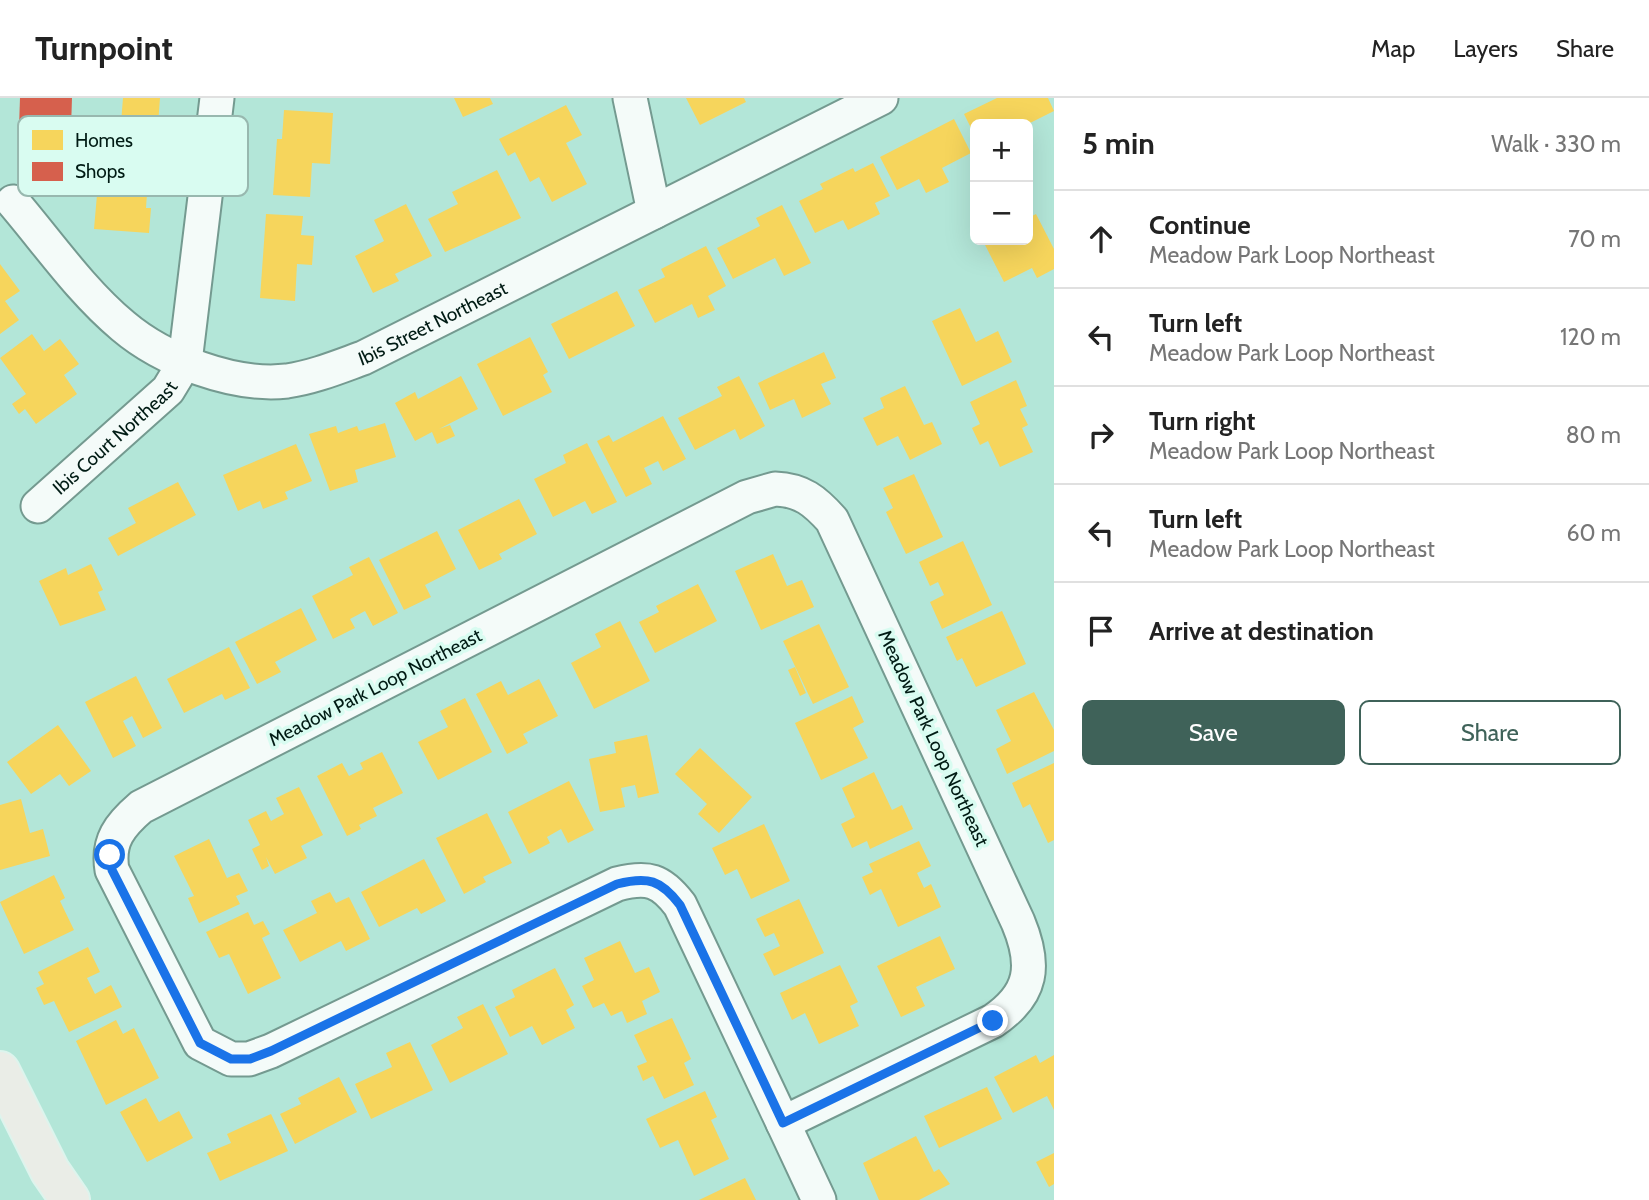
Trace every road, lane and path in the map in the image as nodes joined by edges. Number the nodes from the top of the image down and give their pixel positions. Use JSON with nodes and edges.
{"nodes":[{"id":1,"x":217,"y":98,"type":"edge"},
{"id":2,"x":630,"y":98,"type":"edge"},
{"id":3,"x":881,"y":98,"type":"edge"},
{"id":4,"x":215,"y":116,"type":"edge"},
{"id":5,"x":205,"y":196,"type":"edge"},
{"id":6,"x":13,"y":202,"type":"dead end"},
{"id":7,"x":654,"y":212,"type":"junction"},
{"id":8,"x":186,"y":362,"type":"junction"},
{"id":9,"x":38,"y":506,"type":"dead end"},
{"id":10,"x":0,"y":1071,"type":"edge"},
{"id":11,"x":783,"y":1123,"type":"junction"},
{"id":12,"x":70,"y":1200,"type":"edge"},
{"id":13,"x":819,"y":1200,"type":"edge"}],
"edges":[{"from":1,"to":4,"type":"street"},
{"from":2,"to":7,"type":"street"},
{"from":3,"to":7,"type":"street","name":"Ibis Street Northeast"},
{"from":5,"to":8,"type":"street"},
{"from":6,"to":8,"type":"street","name":"Ibis Street Northeast"},
{"from":7,"to":8,"type":"street","name":"Ibis Street Northeast"},
{"from":8,"to":9,"type":"street","name":"Ibis Court Northeast"},
{"from":10,"to":12,"type":"main road"},
{"from":11,"to":11,"type":"street","name":"Meadow Park Loop Northeast"},
{"from":11,"to":13,"type":"street","name":"Meadow Park Loop Northeast"}]}
